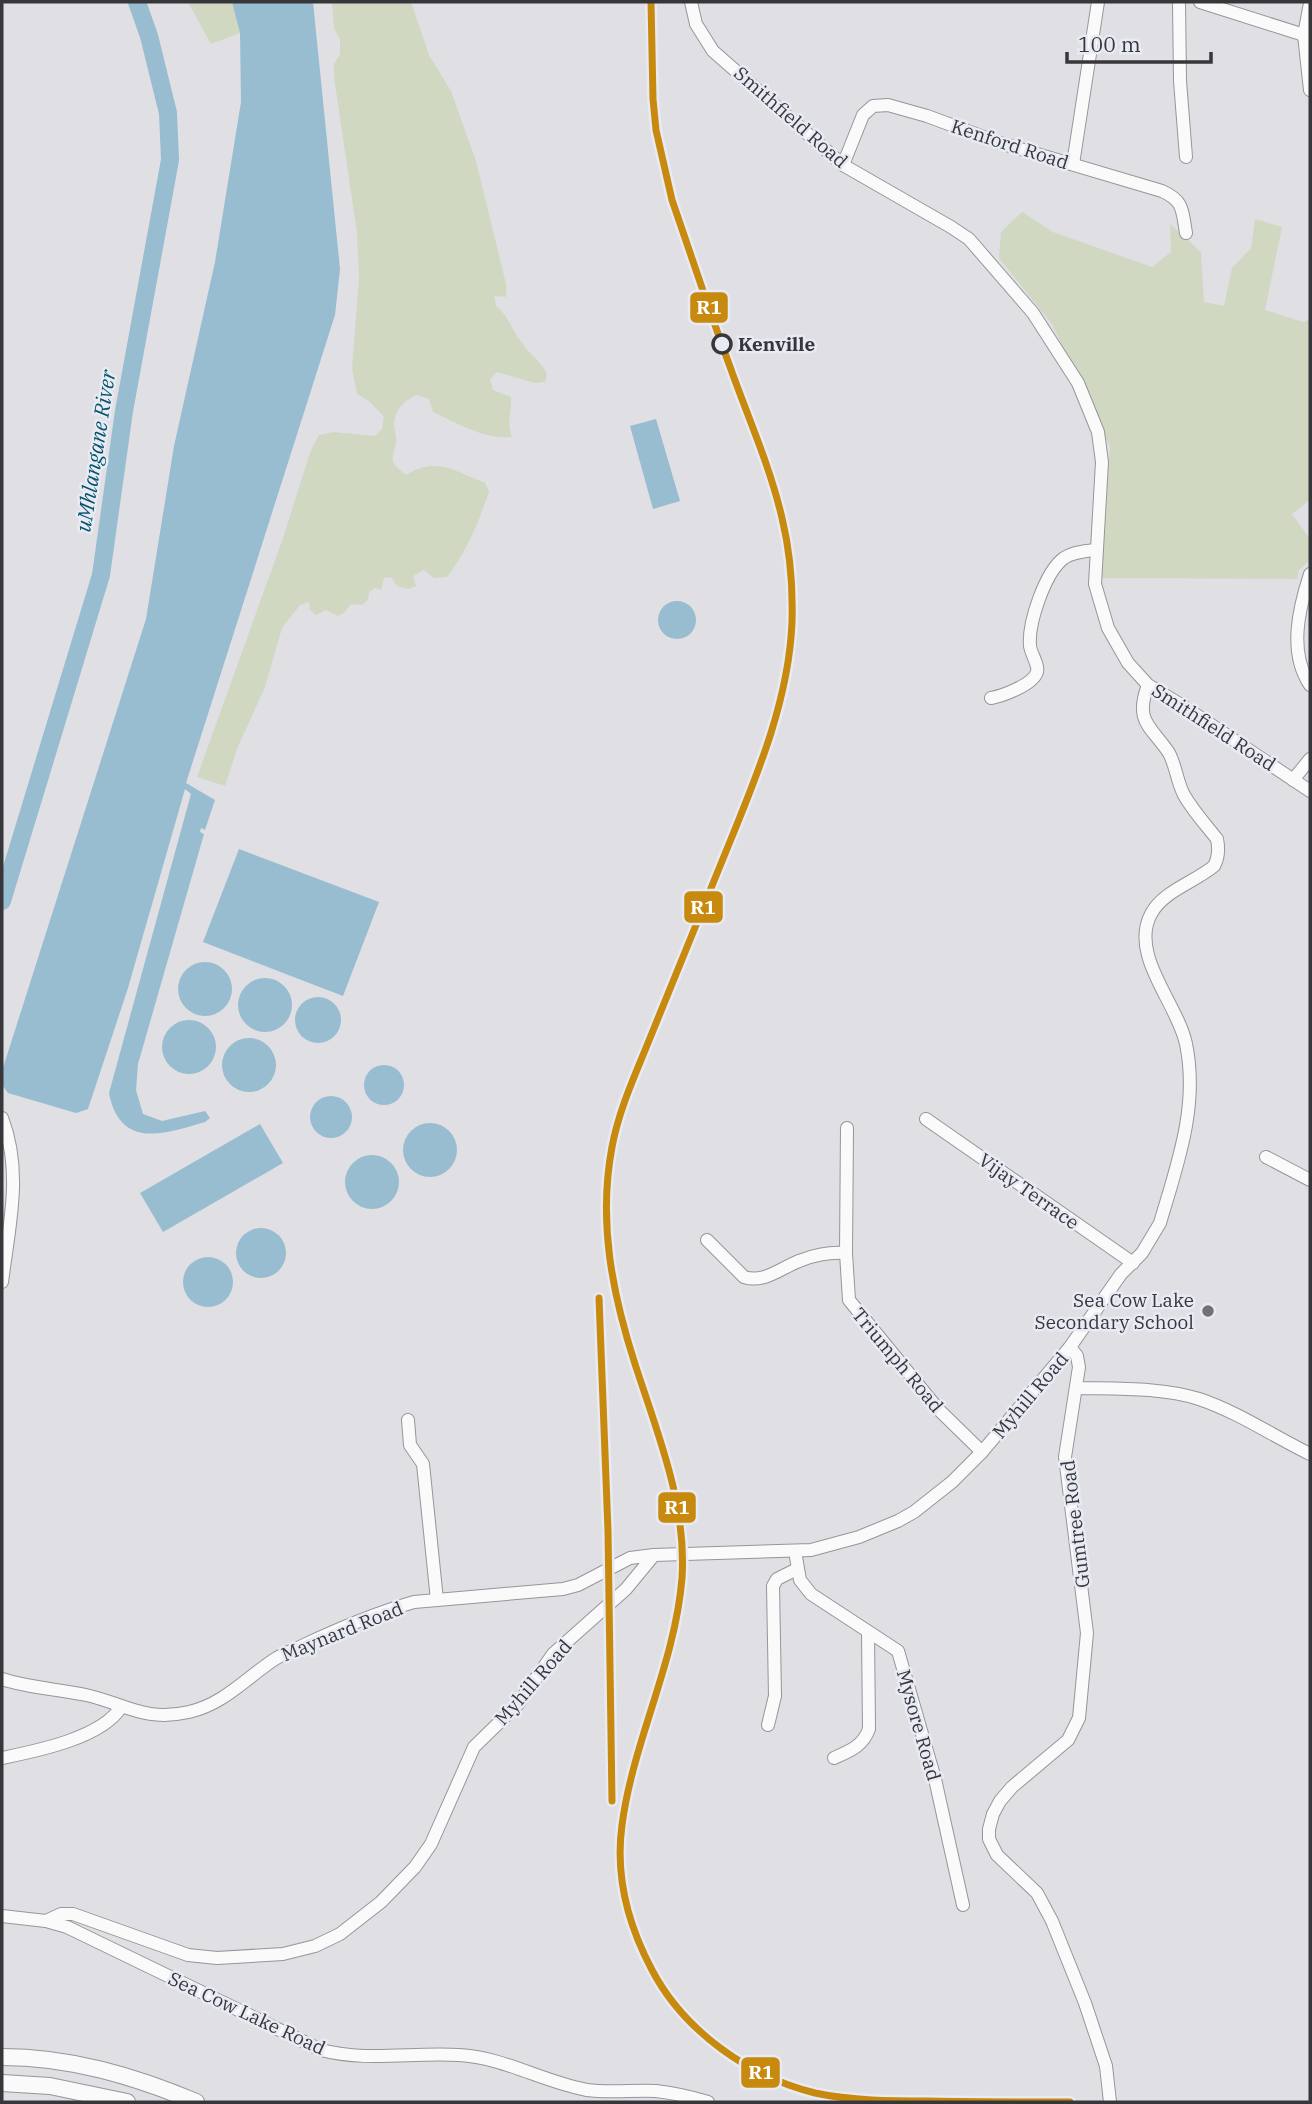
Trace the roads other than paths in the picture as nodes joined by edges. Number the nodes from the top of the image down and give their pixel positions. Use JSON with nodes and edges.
{"nodes":[{"id":1,"x":691,"y":2,"type":"edge"},
{"id":2,"x":1098,"y":2,"type":"edge"},
{"id":3,"x":1179,"y":2,"type":"edge"},
{"id":4,"x":1200,"y":2,"type":"edge"},
{"id":5,"x":1310,"y":3,"type":"edge"},
{"id":6,"x":1304,"y":35,"type":"junction"},
{"id":7,"x":1310,"y":90,"type":"edge"},
{"id":8,"x":1186,"y":156,"type":"dead end"},
{"id":9,"x":1073,"y":164,"type":"junction"},
{"id":10,"x":844,"y":165,"type":"junction"},
{"id":11,"x":1186,"y":233,"type":"dead end"},
{"id":12,"x":1095,"y":550,"type":"junction"},
{"id":13,"x":1310,"y":573,"type":"edge"},
{"id":14,"x":1148,"y":685,"type":"junction"},
{"id":15,"x":1310,"y":685,"type":"edge"},
{"id":16,"x":991,"y":698,"type":"dead end"},
{"id":17,"x":1310,"y":759,"type":"edge"},
{"id":18,"x":1293,"y":779,"type":"junction"},
{"id":19,"x":1310,"y":791,"type":"edge"},
{"id":20,"x":2,"y":1118,"type":"edge"},
{"id":21,"x":926,"y":1119,"type":"dead end"},
{"id":22,"x":847,"y":1128,"type":"dead end"},
{"id":23,"x":1266,"y":1157,"type":"dead end"},
{"id":24,"x":1310,"y":1180,"type":"edge"},
{"id":25,"x":707,"y":1240,"type":"dead end"},
{"id":26,"x":846,"y":1253,"type":"junction"},
{"id":27,"x":1133,"y":1262,"type":"junction"},
{"id":28,"x":2,"y":1282,"type":"edge"},
{"id":29,"x":1070,"y":1347,"type":"junction"},
{"id":30,"x":1076,"y":1388,"type":"junction"},
{"id":31,"x":408,"y":1420,"type":"dead end"},
{"id":32,"x":982,"y":1452,"type":"junction"},
{"id":33,"x":1310,"y":1454,"type":"edge"},
{"id":34,"x":795,"y":1552,"type":"junction"},
{"id":35,"x":654,"y":1555,"type":"junction"},
{"id":36,"x":797,"y":1569,"type":"junction"},
{"id":37,"x":437,"y":1600,"type":"junction"},
{"id":38,"x":868,"y":1632,"type":"junction"},
{"id":39,"x":2,"y":1679,"type":"edge"},
{"id":40,"x":121,"y":1707,"type":"junction"},
{"id":41,"x":768,"y":1725,"type":"dead end"},
{"id":42,"x":2,"y":1758,"type":"edge"},
{"id":43,"x":834,"y":1758,"type":"dead end"},
{"id":44,"x":963,"y":1905,"type":"dead end"},
{"id":45,"x":2,"y":1916,"type":"edge"},
{"id":46,"x":47,"y":1920,"type":"junction"},
{"id":47,"x":2,"y":2057,"type":"edge"},
{"id":48,"x":2,"y":2083,"type":"edge"},
{"id":49,"x":127,"y":2102,"type":"edge"},
{"id":50,"x":196,"y":2102,"type":"edge"},
{"id":51,"x":708,"y":2102,"type":"edge"},
{"id":52,"x":1110,"y":2102,"type":"edge"}],
"edges":[{"from":1,"to":10,"type":"street","name":"Smithfield Road"},
{"from":2,"to":9,"type":"street"},
{"from":3,"to":8,"type":"street"},
{"from":4,"to":6,"type":"street"},
{"from":5,"to":6,"type":"street"},
{"from":6,"to":7,"type":"street"},
{"from":9,"to":10,"type":"street","name":"Kenford Road"},
{"from":9,"to":11,"type":"street","name":"Kenford Road"},
{"from":10,"to":12,"type":"street","name":"Smithfield Road"},
{"from":12,"to":14,"type":"street","name":"Smithfield Road"},
{"from":12,"to":16,"type":"street"},
{"from":13,"to":15,"type":"street"},
{"from":14,"to":18,"type":"street","name":"Smithfield Road"},
{"from":14,"to":27,"type":"street"},
{"from":17,"to":18,"type":"street"},
{"from":18,"to":19,"type":"street","name":"Smithfield Road"},
{"from":20,"to":28,"type":"street"},
{"from":21,"to":27,"type":"street","name":"Vijay Terrace"},
{"from":22,"to":26,"type":"street","name":"Triumph Road"},
{"from":23,"to":24,"type":"street"},
{"from":25,"to":26,"type":"street"},
{"from":26,"to":32,"type":"street","name":"Triumph Road"},
{"from":27,"to":29,"type":"street"},
{"from":29,"to":30,"type":"street","name":"Gumtree Road"},
{"from":29,"to":32,"type":"street","name":"Myhill Road"},
{"from":30,"to":33,"type":"street"},
{"from":30,"to":52,"type":"street","name":"Gumtree Road"},
{"from":31,"to":37,"type":"street"},
{"from":32,"to":34,"type":"street","name":"Myhill Road"},
{"from":34,"to":35,"type":"street","name":"Myhill Road"},
{"from":34,"to":36,"type":"street","name":"Mysore Road"},
{"from":35,"to":37,"type":"street","name":"Maynard Road"},
{"from":35,"to":46,"type":"street","name":"Myhill Road"},
{"from":36,"to":38,"type":"street","name":"Mysore Road"},
{"from":36,"to":41,"type":"street"},
{"from":37,"to":40,"type":"street","name":"Maynard Road"},
{"from":38,"to":43,"type":"street"},
{"from":38,"to":44,"type":"street","name":"Mysore Road"},
{"from":39,"to":40,"type":"street","name":"Maynard Road"},
{"from":40,"to":42,"type":"street"},
{"from":45,"to":46,"type":"street","name":"Sea Cow Lake Road"},
{"from":46,"to":51,"type":"street","name":"Sea Cow Lake Road"},
{"from":47,"to":50,"type":"main road"},
{"from":48,"to":49,"type":"main road"}]}
